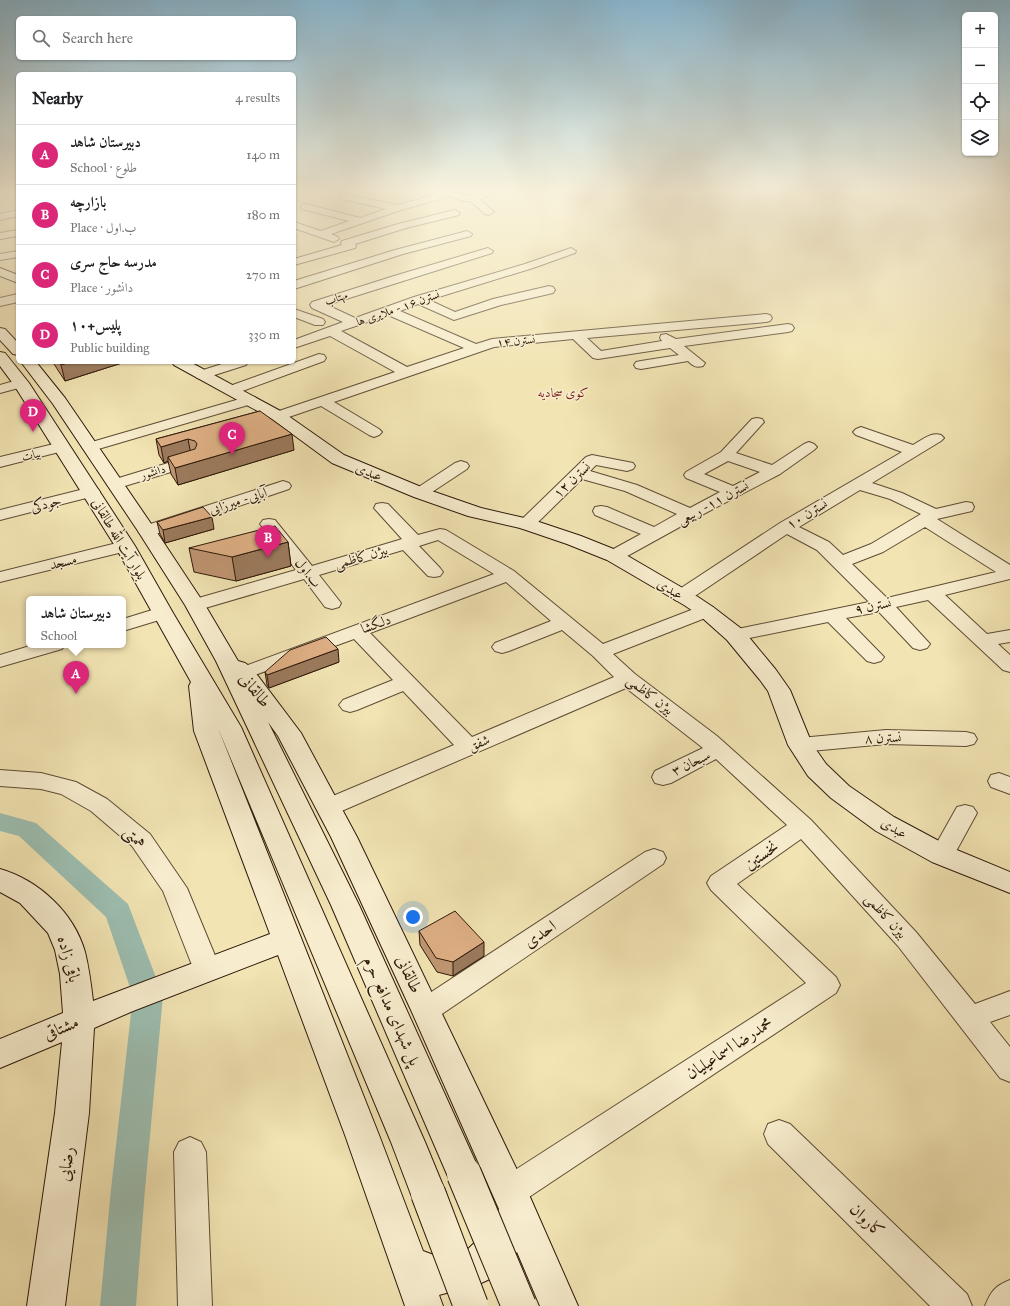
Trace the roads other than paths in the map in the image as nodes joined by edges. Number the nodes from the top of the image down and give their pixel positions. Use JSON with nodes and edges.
{"nodes":[{"id":1,"x":13,"y":252,"type":"edge"},
{"id":2,"x":326,"y":252,"type":"edge"},
{"id":3,"x":366,"y":252,"type":"edge"},
{"id":4,"x":403,"y":252,"type":"edge"},
{"id":5,"x":488,"y":252,"type":"dead end"},
{"id":6,"x":568,"y":252,"type":"edge"},
{"id":7,"x":0,"y":257,"type":"edge"},
{"id":8,"x":382,"y":258,"type":"junction"},
{"id":9,"x":296,"y":261,"type":"edge"},
{"id":10,"x":361,"y":264,"type":"junction"},
{"id":11,"x":398,"y":278,"type":"junction"},
{"id":12,"x":296,"y":284,"type":"edge"},
{"id":13,"x":549,"y":290,"type":"dead end"},
{"id":14,"x":16,"y":298,"type":"edge"},
{"id":15,"x":418,"y":300,"type":"junction"},
{"id":16,"x":0,"y":302,"type":"edge"},
{"id":17,"x":390,"y":311,"type":"junction"},
{"id":18,"x":296,"y":314,"type":"edge"},
{"id":19,"x":766,"y":318,"type":"dead end"},
{"id":20,"x":319,"y":322,"type":"dead end"},
{"id":21,"x":355,"y":323,"type":"junction"},
{"id":22,"x":788,"y":328,"type":"dead end"},
{"id":23,"x":656,"y":329,"type":"junction"},
{"id":24,"x":331,"y":331,"type":"junction"},
{"id":25,"x":0,"y":332,"type":"edge"},
{"id":26,"x":577,"y":336,"type":"junction"},
{"id":27,"x":296,"y":343,"type":"edge"},
{"id":28,"x":673,"y":343,"type":"junction"},
{"id":29,"x":474,"y":348,"type":"junction"},
{"id":30,"x":16,"y":349,"type":"edge"},
{"id":31,"x":0,"y":356,"type":"edge"},
{"id":32,"x":320,"y":358,"type":"dead end"},
{"id":33,"x":34,"y":364,"type":"edge"},
{"id":34,"x":183,"y":364,"type":"edge"},
{"id":35,"x":235,"y":364,"type":"edge"},
{"id":36,"x":641,"y":365,"type":"dead end"},
{"id":37,"x":406,"y":372,"type":"junction"},
{"id":38,"x":202,"y":375,"type":"junction"},
{"id":39,"x":21,"y":384,"type":"junction"},
{"id":40,"x":0,"y":389,"type":"edge"},
{"id":41,"x":232,"y":390,"type":"junction"},
{"id":42,"x":323,"y":394,"type":"junction"},
{"id":43,"x":250,"y":400,"type":"junction"},
{"id":44,"x":278,"y":416,"type":"junction"},
{"id":45,"x":757,"y":422,"type":"dead end"},
{"id":46,"x":374,"y":432,"type":"dead end"},
{"id":47,"x":861,"y":432,"type":"dead end"},
{"id":48,"x":936,"y":438,"type":"dead end"},
{"id":49,"x":809,"y":446,"type":"dead end"},
{"id":50,"x":62,"y":447,"type":"junction"},
{"id":51,"x":90,"y":447,"type":"junction"},
{"id":52,"x":915,"y":451,"type":"junction"},
{"id":53,"x":726,"y":454,"type":"junction"},
{"id":54,"x":191,"y":461,"type":"edge"},
{"id":55,"x":0,"y":462,"type":"edge"},
{"id":56,"x":460,"y":466,"type":"dead end"},
{"id":57,"x":627,"y":466,"type":"dead end"},
{"id":58,"x":774,"y":471,"type":"junction"},
{"id":59,"x":580,"y":473,"type":"junction"},
{"id":60,"x":115,"y":484,"type":"junction"},
{"id":61,"x":858,"y":484,"type":"junction"},
{"id":62,"x":283,"y":486,"type":"dead end"},
{"id":63,"x":92,"y":492,"type":"junction"},
{"id":64,"x":734,"y":492,"type":"junction"},
{"id":65,"x":420,"y":493,"type":"junction"},
{"id":66,"x":966,"y":507,"type":"dead end"},
{"id":67,"x":382,"y":508,"type":"dead end"},
{"id":68,"x":601,"y":511,"type":"dead end"},
{"id":69,"x":690,"y":514,"type":"junction"},
{"id":70,"x":0,"y":515,"type":"edge"},
{"id":71,"x":930,"y":517,"type":"junction"},
{"id":72,"x":269,"y":524,"type":"dead end"},
{"id":73,"x":526,"y":524,"type":"junction"},
{"id":74,"x":786,"y":527,"type":"junction"},
{"id":75,"x":147,"y":531,"type":"junction"},
{"id":76,"x":656,"y":534,"type":"junction"},
{"id":77,"x":410,"y":542,"type":"junction"},
{"id":78,"x":125,"y":546,"type":"junction"},
{"id":79,"x":614,"y":556,"type":"junction"},
{"id":80,"x":840,"y":563,"type":"junction"},
{"id":81,"x":307,"y":572,"type":"junction"},
{"id":82,"x":434,"y":572,"type":"dead end"},
{"id":83,"x":1010,"y":573,"type":"edge"},
{"id":84,"x":508,"y":575,"type":"junction"},
{"id":85,"x":0,"y":577,"type":"edge"},
{"id":86,"x":933,"y":594,"type":"junction"},
{"id":87,"x":682,"y":596,"type":"junction"},
{"id":88,"x":332,"y":603,"type":"dead end"},
{"id":89,"x":883,"y":605,"type":"junction"},
{"id":90,"x":195,"y":606,"type":"junction"},
{"id":91,"x":706,"y":611,"type":"junction"},
{"id":92,"x":162,"y":613,"type":"junction"},
{"id":93,"x":832,"y":615,"type":"junction"},
{"id":94,"x":564,"y":623,"type":"junction"},
{"id":95,"x":126,"y":624,"type":"edge"},
{"id":96,"x":357,"y":631,"type":"junction"},
{"id":97,"x":735,"y":635,"type":"junction"},
{"id":98,"x":1010,"y":636,"type":"edge"},
{"id":99,"x":983,"y":640,"type":"junction"},
{"id":100,"x":920,"y":644,"type":"dead end"},
{"id":101,"x":502,"y":647,"type":"dead end"},
{"id":102,"x":45,"y":648,"type":"edge"},
{"id":103,"x":600,"y":652,"type":"junction"},
{"id":104,"x":874,"y":657,"type":"dead end"},
{"id":105,"x":0,"y":661,"type":"edge"},
{"id":106,"x":1010,"y":666,"type":"edge"},
{"id":107,"x":236,"y":667,"type":"junction"},
{"id":108,"x":198,"y":673,"type":"junction"},
{"id":109,"x":628,"y":679,"type":"junction"},
{"id":110,"x":406,"y":682,"type":"junction"},
{"id":111,"x":350,"y":704,"type":"dead end"},
{"id":112,"x":242,"y":724,"type":"junction"},
{"id":113,"x":966,"y":738,"type":"dead end"},
{"id":114,"x":800,"y":745,"type":"junction"},
{"id":115,"x":469,"y":747,"type":"junction"},
{"id":116,"x":718,"y":749,"type":"junction"},
{"id":117,"x":663,"y":777,"type":"dead end"},
{"id":118,"x":0,"y":778,"type":"edge"},
{"id":119,"x":329,"y":807,"type":"junction"},
{"id":120,"x":965,"y":814,"type":"dead end"},
{"id":121,"x":803,"y":826,"type":"junction"},
{"id":122,"x":942,"y":855,"type":"junction"},
{"id":123,"x":654,"y":858,"type":"dead end"},
{"id":124,"x":1,"y":880,"type":"edge"},
{"id":125,"x":720,"y":883,"type":"joint"},
{"id":126,"x":1010,"y":883,"type":"edge"},
{"id":127,"x":286,"y":940,"type":"junction"},
{"id":128,"x":196,"y":974,"type":"junction"},
{"id":129,"x":1010,"y":1003,"type":"edge"},
{"id":130,"x":426,"y":1010,"type":"junction"},
{"id":131,"x":969,"y":1018,"type":"junction"},
{"id":132,"x":79,"y":1021,"type":"junction"},
{"id":133,"x":0,"y":1054,"type":"edge"},
{"id":134,"x":1010,"y":1069,"type":"edge"},
{"id":135,"x":779,"y":1134,"type":"dead end"},
{"id":136,"x":190,"y":1152,"type":"dead end"},
{"id":137,"x":513,"y":1201,"type":"junction"},
{"id":138,"x":409,"y":1265,"type":"junction"},
{"id":139,"x":1010,"y":1297,"type":"edge"},
{"id":140,"x":46,"y":1306,"type":"edge"},
{"id":141,"x":195,"y":1306,"type":"edge"},
{"id":142,"x":424,"y":1306,"type":"edge"},
{"id":143,"x":471,"y":1306,"type":"edge"},
{"id":144,"x":519,"y":1306,"type":"edge"},
{"id":145,"x":559,"y":1306,"type":"edge"},
{"id":146,"x":955,"y":1306,"type":"edge"},
{"id":147,"x":1002,"y":1306,"type":"edge"}],
"edges":[{"from":1,"to":7,"type":"street"},
{"from":2,"to":9,"type":"street"},
{"from":3,"to":8,"type":"street"},
{"from":4,"to":8,"type":"street"},
{"from":5,"to":11,"type":"street","name":"مهتاب"},
{"from":6,"to":15,"type":"street","name":"نسترن ۱۶ - ملایری ها"},
{"from":8,"to":10,"type":"street"},
{"from":10,"to":11,"type":"street"},
{"from":10,"to":12,"type":"street"},
{"from":11,"to":21,"type":"street","name":"مهتاب"},
{"from":13,"to":15,"type":"street"},
{"from":14,"to":16,"type":"street"},
{"from":15,"to":17,"type":"street","name":"نسترن ۱۶ - ملایری ها"},
{"from":17,"to":21,"type":"street","name":"نسترن ۱۶ - ملایری ها"},
{"from":17,"to":29,"type":"street"},
{"from":18,"to":20,"type":"street"},
{"from":19,"to":23,"type":"street","name":"نسترن ۱۴"},
{"from":21,"to":24,"type":"street","name":"نسترن ۱۶ - ملایری ها"},
{"from":22,"to":28,"type":"street"},
{"from":23,"to":26,"type":"street","name":"نسترن ۱۴"},
{"from":23,"to":28,"type":"street"},
{"from":24,"to":27,"type":"street","name":"نسترن ۱۶ - ملایری ها"},
{"from":24,"to":37,"type":"street"},
{"from":25,"to":30,"type":"main road"},
{"from":26,"to":28,"type":"street"},
{"from":26,"to":29,"type":"street","name":"نسترن ۱۴"},
{"from":28,"to":36,"type":"street"},
{"from":29,"to":37,"type":"street","name":"نسترن ۱۴"},
{"from":31,"to":39,"type":"main road","name":"بلوار آیت الله طالقانی"},
{"from":32,"to":41,"type":"street"},
{"from":33,"to":51,"type":"main road","name":"بلوار آیت الله طالقانی"},
{"from":34,"to":38,"type":"main road","name":"عبدی"},
{"from":35,"to":38,"type":"street"},
{"from":37,"to":42,"type":"street","name":"نسترن ۱۴"},
{"from":38,"to":41,"type":"main road","name":"عبدی"},
{"from":39,"to":40,"type":"street"},
{"from":39,"to":50,"type":"main road","name":"بلوار آیت الله طالقانی"},
{"from":41,"to":43,"type":"main road","name":"عبدی"},
{"from":42,"to":44,"type":"street"},
{"from":42,"to":46,"type":"street"},
{"from":43,"to":44,"type":"main road","name":"عبدی"},
{"from":43,"to":51,"type":"street"},
{"from":44,"to":65,"type":"main road","name":"عبدی"},
{"from":45,"to":53,"type":"street"},
{"from":47,"to":52,"type":"street"},
{"from":48,"to":52,"type":"street","name":"نسترن ۱۰"},
{"from":49,"to":58,"type":"street","name":"نسترن ۱۱- ربیعی"},
{"from":50,"to":55,"type":"street","name":"بیات"},
{"from":50,"to":63,"type":"main road","name":"بلوار آیت الله طالقانی"},
{"from":51,"to":60,"type":"main road","name":"بلوار آیت الله طالقانی"},
{"from":52,"to":61,"type":"street","name":"نسترن ۱۰"},
{"from":53,"to":58,"type":"street"},
{"from":53,"to":64,"type":"street"},
{"from":54,"to":60,"type":"street","name":"دانشور"},
{"from":56,"to":65,"type":"street"},
{"from":57,"to":59,"type":"street","name":"نسترن ۱۲"},
{"from":58,"to":64,"type":"street","name":"نسترن ۱۱- ربیعی"},
{"from":59,"to":69,"type":"street"},
{"from":59,"to":73,"type":"street","name":"نسترن ۱۲"},
{"from":60,"to":75,"type":"main road","name":"بلوار آیت الله طالقانی"},
{"from":61,"to":71,"type":"street"},
{"from":61,"to":74,"type":"street","name":"نسترن ۱۰"},
{"from":62,"to":75,"type":"street","name":"آبایی- میرزایی"},
{"from":63,"to":70,"type":"street","name":"جودکی"},
{"from":63,"to":78,"type":"main road","name":"بلوار آیت الله طالقانی"},
{"from":64,"to":69,"type":"street","name":"نسترن ۱۱- ربیعی"},
{"from":65,"to":73,"type":"main road","name":"عبدی"},
{"from":66,"to":71,"type":"street"},
{"from":67,"to":77,"type":"street"},
{"from":68,"to":76,"type":"street"},
{"from":69,"to":76,"type":"street","name":"نسترن ۱۱- ربیعی"},
{"from":71,"to":80,"type":"street"},
{"from":71,"to":83,"type":"street"},
{"from":72,"to":81,"type":"street","name":"ب.اول"},
{"from":73,"to":79,"type":"main road","name":"عبدی"},
{"from":74,"to":80,"type":"street"},
{"from":74,"to":87,"type":"street","name":"نسترن ۱۰"},
{"from":75,"to":90,"type":"main road","name":"بلوار آیت الله طالقانی"},
{"from":76,"to":79,"type":"street","name":"نسترن ۱۱- ربیعی"},
{"from":77,"to":81,"type":"street","name":"بیژن کاظمی"},
{"from":77,"to":82,"type":"street"},
{"from":77,"to":84,"type":"street","name":"بیژن کاظمی"},
{"from":78,"to":85,"type":"street","name":"مسجد"},
{"from":78,"to":92,"type":"main road","name":"بلوار آیت الله طالقانی"},
{"from":79,"to":87,"type":"main road","name":"عبدی"},
{"from":80,"to":89,"type":"street"},
{"from":81,"to":88,"type":"street","name":"ب.اول"},
{"from":81,"to":90,"type":"street","name":"بیژن کاظمی"},
{"from":83,"to":86,"type":"street","name":"نسترن ۹"},
{"from":84,"to":94,"type":"street","name":"بیژن کاظمی"},
{"from":84,"to":96,"type":"street","name":"دلگشا"},
{"from":86,"to":89,"type":"street","name":"نسترن ۹"},
{"from":86,"to":99,"type":"street"},
{"from":87,"to":91,"type":"main road","name":"عبدی"},
{"from":89,"to":93,"type":"street","name":"نسترن ۹"},
{"from":89,"to":100,"type":"street"},
{"from":90,"to":107,"type":"main road","name":"بلوار آیت الله طالقانی"},
{"from":91,"to":97,"type":"main road","name":"عبدی"},
{"from":91,"to":103,"type":"street"},
{"from":92,"to":95,"type":"street"},
{"from":92,"to":108,"type":"main road","name":"بلوار آیت الله طالقانی"},
{"from":93,"to":97,"type":"street","name":"نسترن ۹"},
{"from":93,"to":104,"type":"street"},
{"from":94,"to":101,"type":"street"},
{"from":94,"to":103,"type":"street","name":"بیژن کاظمی"},
{"from":96,"to":107,"type":"street","name":"دلگشا"},
{"from":96,"to":110,"type":"street"},
{"from":97,"to":114,"type":"main road","name":"عبدی"},
{"from":98,"to":99,"type":"street"},
{"from":99,"to":106,"type":"street"},
{"from":102,"to":105,"type":"street"},
{"from":103,"to":109,"type":"street","name":"بیژن کاظمی"},
{"from":107,"to":112,"type":"main road","name":"بلوار آیت الله طالقانی"},
{"from":107,"to":119,"type":"main road","name":"طالقانی"},
{"from":108,"to":112,"type":"main road","name":"بلوار آیت الله طالقانی"},
{"from":108,"to":127,"type":"main road"},
{"from":109,"to":115,"type":"street","name":"شفق"},
{"from":109,"to":116,"type":"street","name":"بیژن کاظمی"},
{"from":110,"to":111,"type":"street"},
{"from":110,"to":115,"type":"street"},
{"from":112,"to":143,"type":"main road","bridge":true},
{"from":112,"to":144,"type":"main road","name":"پل شهدای مدافع حرم","bridge":true},
{"from":113,"to":114,"type":"street","name":"نسترن ۸"},
{"from":114,"to":122,"type":"main road","name":"عبدی"},
{"from":115,"to":119,"type":"street","name":"شفق"},
{"from":116,"to":117,"type":"street","name":"سبحان ۳"},
{"from":116,"to":121,"type":"street","name":"بیژن کاظمی"},
{"from":118,"to":128,"type":"street","name":"همتی"},
{"from":119,"to":130,"type":"main road","name":"طالقانی"},
{"from":120,"to":122,"type":"street"},
{"from":121,"to":125,"type":"street","name":"نخستین"},
{"from":121,"to":131,"type":"street","name":"بیژن کاظمی"},
{"from":122,"to":126,"type":"main road","name":"عبدی"},
{"from":123,"to":130,"type":"street","name":"احدی"},
{"from":124,"to":132,"type":"main road","name":"باقی زاده"},
{"from":125,"to":137,"type":"street","name":"محمدرضا اسماعیلیان"},
{"from":127,"to":128,"type":"main road","name":"مشتاقی"},
{"from":127,"to":138,"type":"main road"},
{"from":128,"to":132,"type":"main road","name":"مشتاقی"},
{"from":129,"to":131,"type":"street"},
{"from":130,"to":137,"type":"main road","name":"طالقانی"},
{"from":131,"to":134,"type":"street","name":"بیژن کاظمی"},
{"from":132,"to":133,"type":"main road","name":"مشتاقی"},
{"from":132,"to":140,"type":"main road","name":"رضایی"},
{"from":135,"to":146,"type":"street","name":"کاروان"},
{"from":136,"to":141,"type":"street"},
{"from":137,"to":138,"type":"main road"},
{"from":137,"to":145,"type":"main road","name":"طالقانی"},
{"from":138,"to":142,"type":"main road"},
{"from":139,"to":147,"type":"street"}]}
